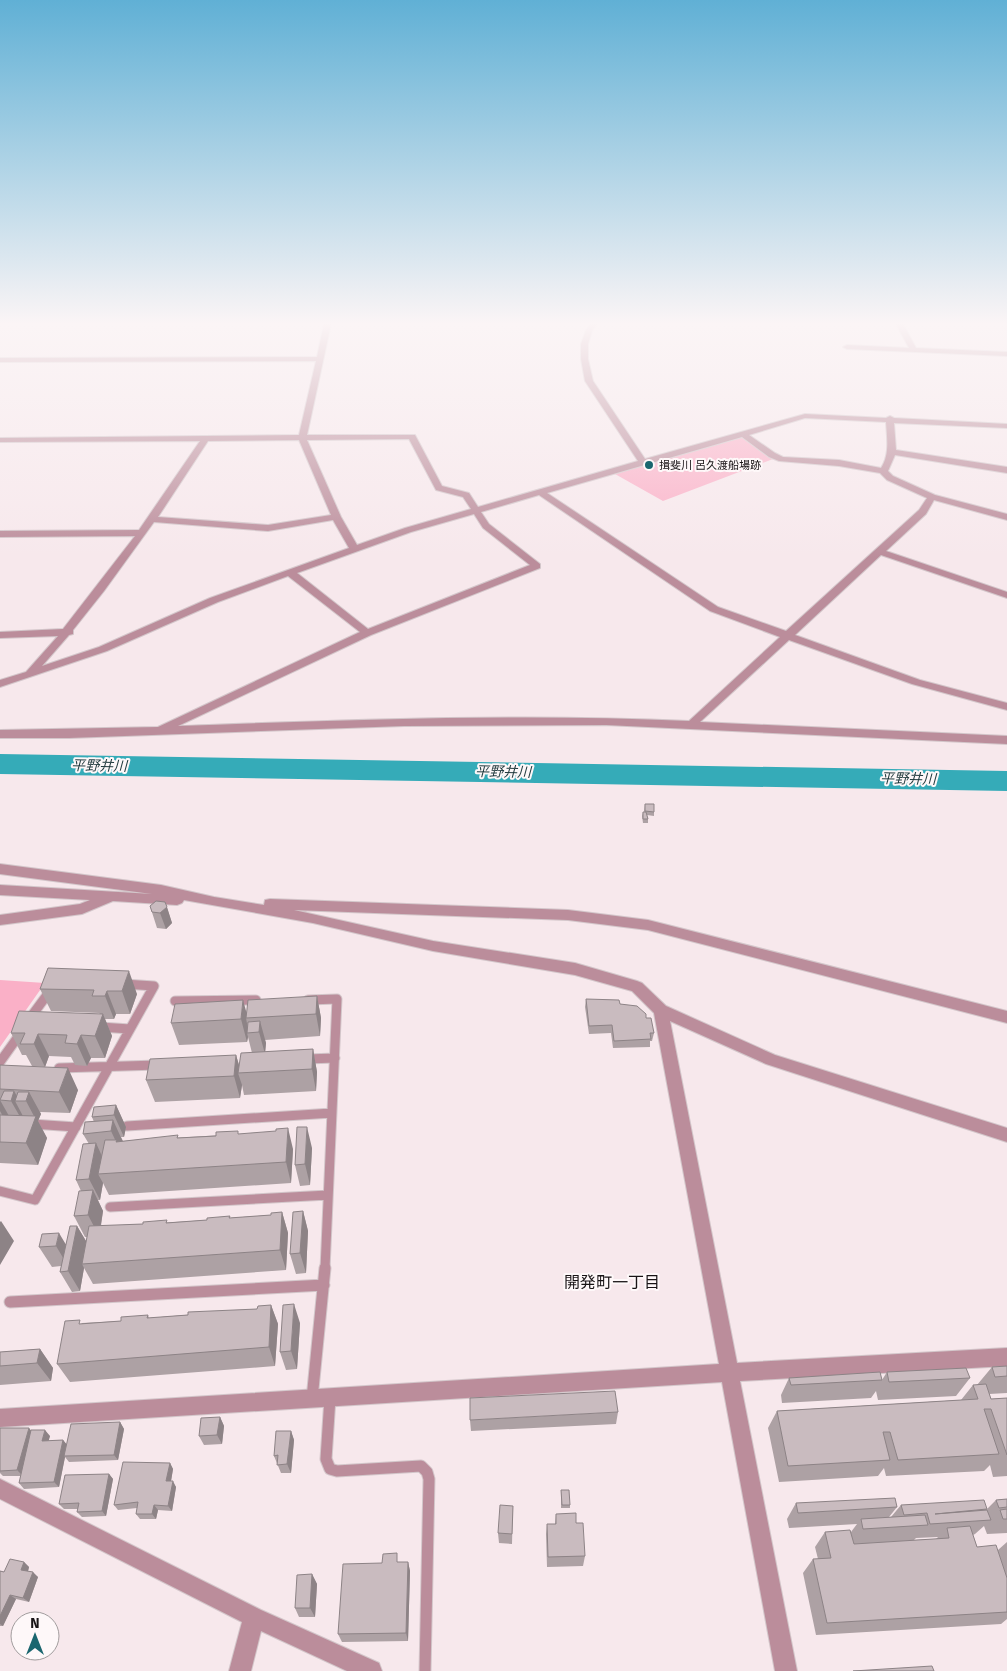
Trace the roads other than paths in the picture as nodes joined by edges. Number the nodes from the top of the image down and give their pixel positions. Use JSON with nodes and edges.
{"nodes":[{"id":1,"x":310,"y":402,"type":"edge"},
{"id":2,"x":604,"y":402,"type":"edge"},
{"id":3,"x":890,"y":418,"type":"junction"},
{"id":4,"x":1007,"y":426,"type":"edge"},
{"id":5,"x":742,"y":433,"type":"junction"},
{"id":6,"x":302,"y":438,"type":"junction"},
{"id":7,"x":205,"y":439,"type":"junction"},
{"id":8,"x":0,"y":440,"type":"edge"},
{"id":9,"x":891,"y":452,"type":"junction"},
{"id":10,"x":643,"y":462,"type":"junction"},
{"id":11,"x":1007,"y":470,"type":"edge"},
{"id":12,"x":882,"y":471,"type":"junction"},
{"id":13,"x":542,"y":493,"type":"junction"},
{"id":14,"x":932,"y":497,"type":"junction"},
{"id":15,"x":477,"y":512,"type":"junction"},
{"id":16,"x":336,"y":517,"type":"junction"},
{"id":17,"x":1007,"y":517,"type":"edge"},
{"id":18,"x":152,"y":519,"type":"junction"},
{"id":19,"x":0,"y":534,"type":"edge"},
{"id":20,"x":141,"y":534,"type":"junction"},
{"id":21,"x":354,"y":549,"type":"junction"},
{"id":22,"x":880,"y":552,"type":"junction"},
{"id":23,"x":290,"y":573,"type":"junction"},
{"id":24,"x":1007,"y":595,"type":"edge"},
{"id":25,"x":69,"y":632,"type":"junction"},
{"id":26,"x":367,"y":633,"type":"junction"},
{"id":27,"x":0,"y":635,"type":"edge"},
{"id":28,"x":789,"y":635,"type":"junction"},
{"id":29,"x":28,"y":675,"type":"junction"},
{"id":30,"x":0,"y":684,"type":"edge"},
{"id":31,"x":1007,"y":706,"type":"edge"},
{"id":32,"x":694,"y":726,"type":"junction"},
{"id":33,"x":159,"y":731,"type":"junction"},
{"id":34,"x":0,"y":734,"type":"edge"},
{"id":35,"x":1007,"y":740,"type":"edge"},
{"id":36,"x":0,"y":869,"type":"edge"},
{"id":37,"x":0,"y":890,"type":"edge"},
{"id":38,"x":112,"y":896,"type":"junction"},
{"id":39,"x":214,"y":902,"type":"junction"},
{"id":40,"x":0,"y":920,"type":"edge"},
{"id":41,"x":116,"y":983,"type":"edge"},
{"id":42,"x":53,"y":986,"type":"edge"},
{"id":43,"x":271,"y":1000,"type":"edge"},
{"id":44,"x":299,"y":1000,"type":"edge"},
{"id":45,"x":175,"y":1001,"type":"dead end"},
{"id":46,"x":661,"y":1010,"type":"junction"},
{"id":47,"x":1007,"y":1016,"type":"edge"},
{"id":48,"x":93,"y":1026,"type":"edge"},
{"id":49,"x":130,"y":1029,"type":"junction"},
{"id":50,"x":335,"y":1058,"type":"junction"},
{"id":51,"x":295,"y":1060,"type":"edge"},
{"id":52,"x":0,"y":1062,"type":"edge"},
{"id":53,"x":168,"y":1064,"type":"edge"},
{"id":54,"x":109,"y":1066,"type":"junction"},
{"id":55,"x":50,"y":1068,"type":"edge"},
{"id":56,"x":332,"y":1113,"type":"junction"},
{"id":57,"x":19,"y":1123,"type":"edge"},
{"id":58,"x":127,"y":1126,"type":"dead end"},
{"id":59,"x":76,"y":1127,"type":"junction"},
{"id":60,"x":1007,"y":1135,"type":"edge"},
{"id":61,"x":0,"y":1191,"type":"edge"},
{"id":62,"x":328,"y":1195,"type":"junction"},
{"id":63,"x":110,"y":1207,"type":"dead end"},
{"id":64,"x":324,"y":1285,"type":"junction"},
{"id":65,"x":10,"y":1302,"type":"dead end"},
{"id":66,"x":1007,"y":1357,"type":"edge"},
{"id":67,"x":731,"y":1372,"type":"junction"},
{"id":68,"x":321,"y":1399,"type":"junction"},
{"id":69,"x":0,"y":1418,"type":"edge"},
{"id":70,"x":0,"y":1490,"type":"edge"},
{"id":71,"x":254,"y":1617,"type":"junction"},
{"id":72,"x":240,"y":1671,"type":"edge"},
{"id":73,"x":372,"y":1671,"type":"edge"},
{"id":74,"x":424,"y":1671,"type":"edge"},
{"id":75,"x":786,"y":1671,"type":"edge"}],
"edges":[{"from":1,"to":6,"type":"street"},
{"from":2,"to":10,"type":"street"},
{"from":3,"to":4,"type":"street"},
{"from":3,"to":5,"type":"street"},
{"from":3,"to":9,"type":"street"},
{"from":5,"to":10,"type":"street"},
{"from":5,"to":12,"type":"street"},
{"from":6,"to":7,"type":"street"},
{"from":6,"to":15,"type":"street"},
{"from":6,"to":16,"type":"street"},
{"from":7,"to":8,"type":"street"},
{"from":7,"to":18,"type":"street"},
{"from":9,"to":11,"type":"street"},
{"from":9,"to":12,"type":"street"},
{"from":10,"to":13,"type":"street"},
{"from":12,"to":14,"type":"street"},
{"from":13,"to":15,"type":"street"},
{"from":13,"to":28,"type":"street"},
{"from":14,"to":17,"type":"street"},
{"from":14,"to":22,"type":"street"},
{"from":15,"to":21,"type":"street"},
{"from":15,"to":26,"type":"street"},
{"from":16,"to":18,"type":"street"},
{"from":16,"to":21,"type":"street"},
{"from":18,"to":20,"type":"street"},
{"from":19,"to":20,"type":"street"},
{"from":20,"to":25,"type":"street"},
{"from":21,"to":23,"type":"street"},
{"from":22,"to":24,"type":"street"},
{"from":22,"to":28,"type":"street"},
{"from":23,"to":26,"type":"street"},
{"from":23,"to":29,"type":"street"},
{"from":25,"to":27,"type":"street"},
{"from":25,"to":29,"type":"street"},
{"from":26,"to":33,"type":"street"},
{"from":28,"to":31,"type":"street"},
{"from":28,"to":32,"type":"street"},
{"from":29,"to":30,"type":"street"},
{"from":32,"to":33,"type":"street"},
{"from":32,"to":35,"type":"street"},
{"from":33,"to":34,"type":"street"},
{"from":36,"to":39,"type":"street"},
{"from":37,"to":38,"type":"street"},
{"from":38,"to":39,"type":"street"},
{"from":38,"to":40,"type":"street"},
{"from":39,"to":46,"type":"street"},
{"from":39,"to":47,"type":"street"},
{"from":41,"to":49,"type":"lane"},
{"from":42,"to":52,"type":"lane"},
{"from":43,"to":45,"type":"lane"},
{"from":44,"to":50,"type":"lane"},
{"from":46,"to":60,"type":"street"},
{"from":46,"to":67,"type":"street"},
{"from":48,"to":49,"type":"lane"},
{"from":49,"to":54,"type":"lane"},
{"from":50,"to":51,"type":"lane"},
{"from":50,"to":56,"type":"lane"},
{"from":53,"to":54,"type":"lane"},
{"from":54,"to":55,"type":"lane"},
{"from":54,"to":59,"type":"lane"},
{"from":56,"to":58,"type":"lane"},
{"from":56,"to":62,"type":"lane"},
{"from":57,"to":59,"type":"lane"},
{"from":59,"to":61,"type":"lane"},
{"from":62,"to":63,"type":"lane"},
{"from":62,"to":64,"type":"lane"},
{"from":64,"to":65,"type":"lane"},
{"from":64,"to":68,"type":"lane"},
{"from":66,"to":67,"type":"street"},
{"from":67,"to":68,"type":"street"},
{"from":67,"to":75,"type":"street"},
{"from":68,"to":69,"type":"street"},
{"from":68,"to":74,"type":"lane"},
{"from":70,"to":71,"type":"street"},
{"from":71,"to":72,"type":"street"},
{"from":71,"to":73,"type":"street"}]}
